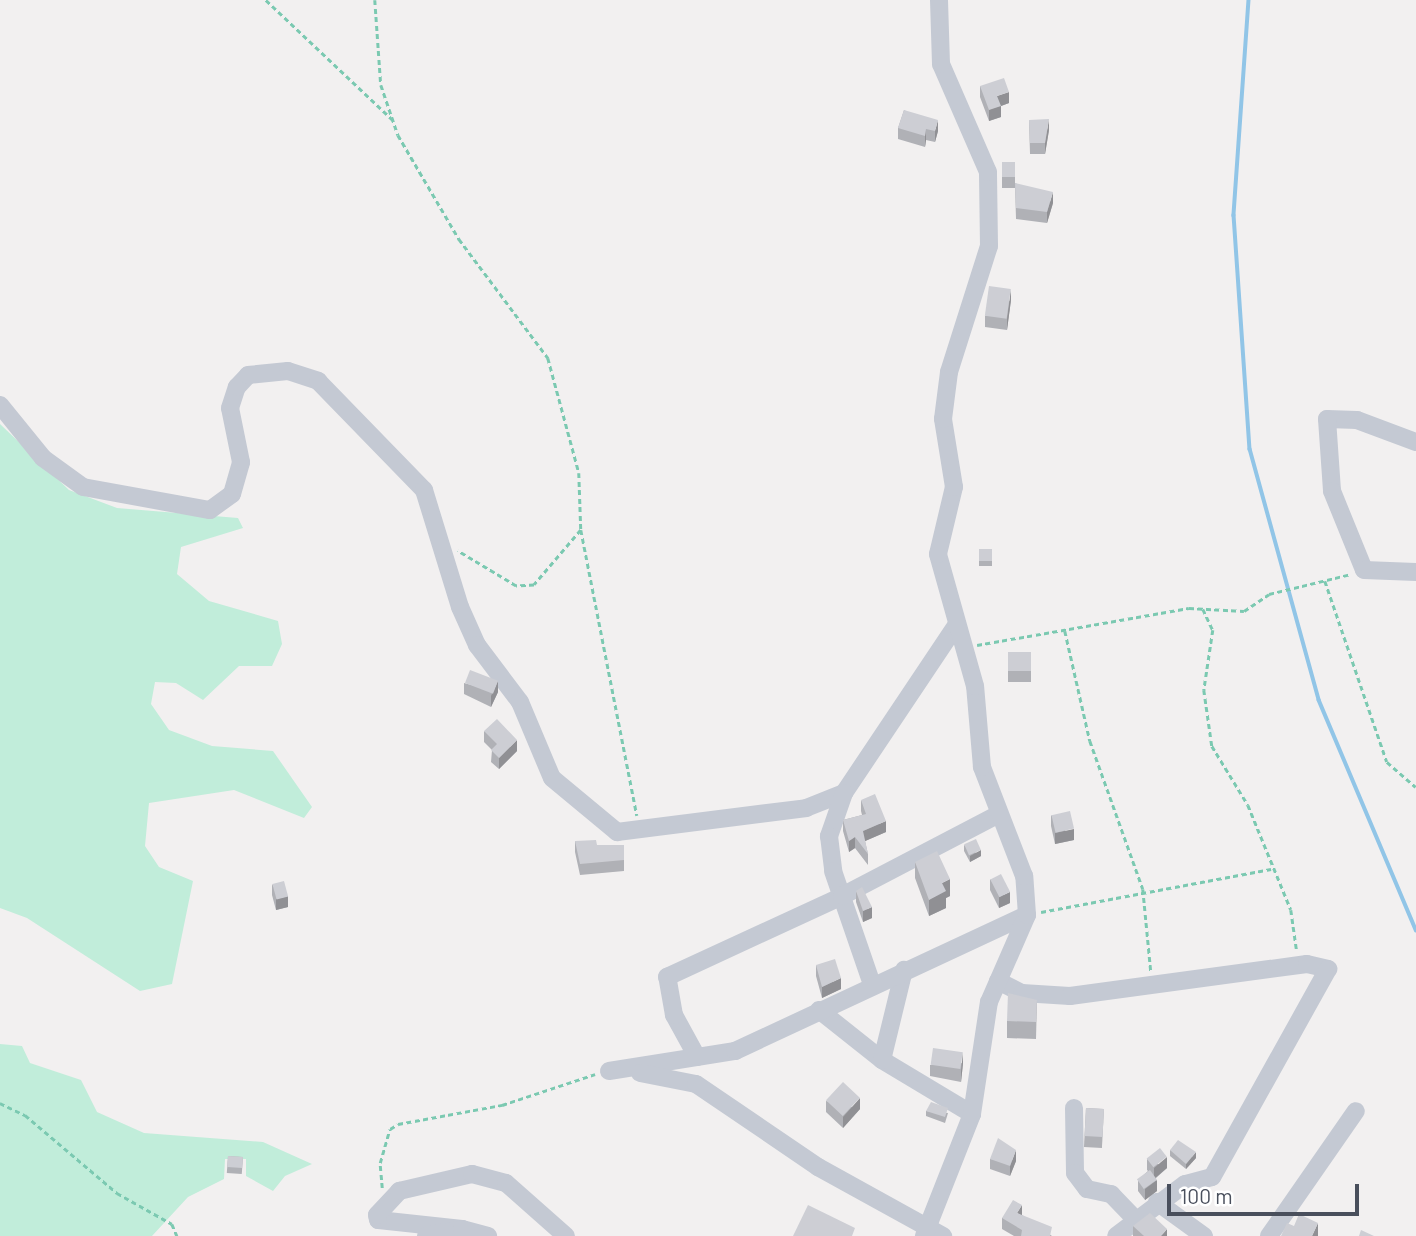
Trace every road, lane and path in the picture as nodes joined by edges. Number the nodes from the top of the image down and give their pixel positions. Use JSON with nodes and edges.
{"nodes":[{"id":1,"x":265,"y":0,"type":"edge"},
{"id":2,"x":375,"y":0,"type":"edge"},
{"id":3,"x":939,"y":0,"type":"edge"},
{"id":4,"x":393,"y":120,"type":"junction"},
{"id":5,"x":0,"y":405,"type":"edge"},
{"id":6,"x":1416,"y":442,"type":"edge"},
{"id":7,"x":581,"y":530,"type":"junction"},
{"id":8,"x":444,"y":547,"type":"junction"},
{"id":9,"x":1364,"y":570,"type":"junction"},
{"id":10,"x":1416,"y":572,"type":"edge"},
{"id":11,"x":1325,"y":581,"type":"junction"},
{"id":12,"x":1203,"y":609,"type":"junction"},
{"id":13,"x":957,"y":624,"type":"junction"},
{"id":14,"x":1065,"y":631,"type":"junction"},
{"id":15,"x":964,"y":647,"type":"junction"},
{"id":16,"x":1416,"y":787,"type":"edge"},
{"id":17,"x":844,"y":793,"type":"junction"},
{"id":18,"x":997,"y":815,"type":"junction"},
{"id":19,"x":640,"y":829,"type":"junction"},
{"id":20,"x":1271,"y":869,"type":"junction"},
{"id":21,"x":1143,"y":890,"type":"junction"},
{"id":22,"x":842,"y":897,"type":"junction"},
{"id":23,"x":1027,"y":915,"type":"junction"},
{"id":24,"x":1297,"y":965,"type":"junction"},
{"id":25,"x":904,"y":970,"type":"junction"},
{"id":26,"x":998,"y":981,"type":"junction"},
{"id":27,"x":872,"y":984,"type":"junction"},
{"id":28,"x":1152,"y":986,"type":"junction"},
{"id":29,"x":820,"y":1010,"type":"junction"},
{"id":30,"x":697,"y":1057,"type":"junction"},
{"id":31,"x":882,"y":1060,"type":"junction"},
{"id":32,"x":609,"y":1071,"type":"junction"},
{"id":33,"x":0,"y":1103,"type":"edge"},
{"id":34,"x":1074,"y":1108,"type":"dead end"},
{"id":35,"x":1356,"y":1111,"type":"dead end"},
{"id":36,"x":972,"y":1114,"type":"junction"},
{"id":37,"x":399,"y":1191,"type":"junction"},
{"id":38,"x":1157,"y":1202,"type":"junction"},
{"id":39,"x":1135,"y":1219,"type":"junction"},
{"id":40,"x":462,"y":1228,"type":"junction"},
{"id":41,"x":926,"y":1231,"type":"edge"},
{"id":42,"x":177,"y":1236,"type":"edge"},
{"id":43,"x":426,"y":1236,"type":"edge"},
{"id":44,"x":488,"y":1236,"type":"edge"},
{"id":45,"x":566,"y":1236,"type":"edge"},
{"id":46,"x":943,"y":1236,"type":"edge"},
{"id":47,"x":1116,"y":1236,"type":"edge"},
{"id":48,"x":1204,"y":1236,"type":"edge"},
{"id":49,"x":1269,"y":1236,"type":"edge"}],
"edges":[{"from":1,"to":4,"type":"path"},
{"from":2,"to":4,"type":"path"},
{"from":3,"to":13,"type":"street"},
{"from":4,"to":7,"type":"path"},
{"from":5,"to":8,"type":"street"},
{"from":6,"to":9,"type":"street"},
{"from":7,"to":8,"type":"path"},
{"from":7,"to":19,"type":"path"},
{"from":8,"to":19,"type":"street"},
{"from":9,"to":10,"type":"street"},
{"from":9,"to":11,"type":"path"},
{"from":11,"to":12,"type":"path"},
{"from":11,"to":16,"type":"path"},
{"from":12,"to":14,"type":"path"},
{"from":12,"to":20,"type":"path"},
{"from":13,"to":15,"type":"street"},
{"from":13,"to":17,"type":"street"},
{"from":14,"to":15,"type":"path"},
{"from":14,"to":21,"type":"path"},
{"from":15,"to":18,"type":"street"},
{"from":17,"to":19,"type":"street"},
{"from":17,"to":22,"type":"street"},
{"from":18,"to":22,"type":"street"},
{"from":18,"to":23,"type":"street"},
{"from":20,"to":21,"type":"path"},
{"from":20,"to":24,"type":"path"},
{"from":21,"to":23,"type":"path"},
{"from":21,"to":28,"type":"path"},
{"from":22,"to":27,"type":"street"},
{"from":22,"to":30,"type":"street"},
{"from":23,"to":25,"type":"street"},
{"from":23,"to":26,"type":"street"},
{"from":24,"to":28,"type":"street"},
{"from":24,"to":38,"type":"street"},
{"from":25,"to":27,"type":"street"},
{"from":25,"to":31,"type":"street"},
{"from":26,"to":28,"type":"street"},
{"from":26,"to":36,"type":"street"},
{"from":27,"to":29,"type":"street"},
{"from":29,"to":30,"type":"street"},
{"from":29,"to":31,"type":"street"},
{"from":30,"to":32,"type":"street"},
{"from":31,"to":36,"type":"street"},
{"from":32,"to":37,"type":"path"},
{"from":32,"to":41,"type":"street"},
{"from":33,"to":42,"type":"path"},
{"from":34,"to":39,"type":"street"},
{"from":35,"to":49,"type":"street"},
{"from":36,"to":41,"type":"street"},
{"from":37,"to":40,"type":"street"},
{"from":37,"to":45,"type":"street"},
{"from":38,"to":39,"type":"street"},
{"from":38,"to":48,"type":"street"},
{"from":39,"to":47,"type":"street"},
{"from":40,"to":43,"type":"street"},
{"from":40,"to":44,"type":"street"},
{"from":41,"to":46,"type":"street"}]}
